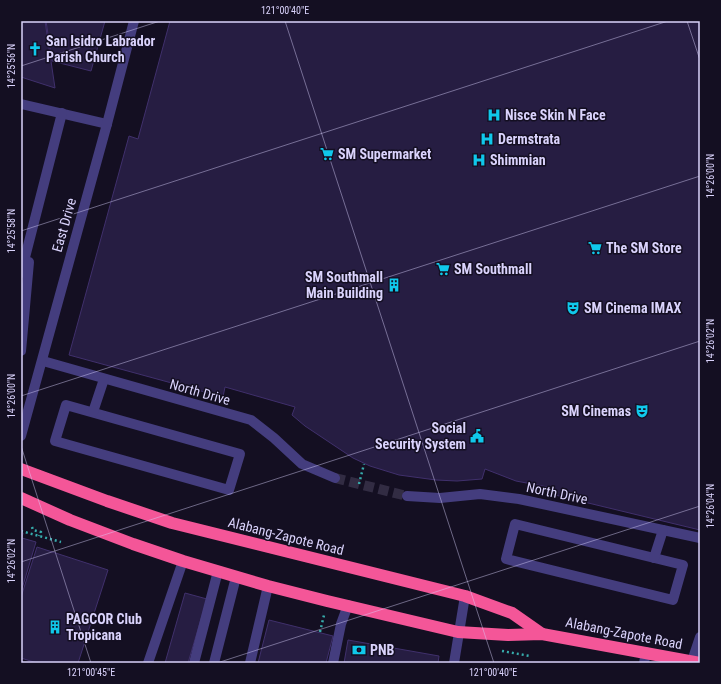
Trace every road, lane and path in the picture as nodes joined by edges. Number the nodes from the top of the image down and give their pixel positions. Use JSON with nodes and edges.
{"nodes":[{"id":1,"x":134,"y":21,"type":"edge"},
{"id":2,"x":21,"y":104,"type":"edge"},
{"id":3,"x":62,"y":113,"type":"junction"},
{"id":4,"x":107,"y":124,"type":"junction"},
{"id":5,"x":31,"y":232,"type":"junction"},
{"id":6,"x":21,"y":273,"type":"edge"},
{"id":7,"x":21,"y":351,"type":"edge"},
{"id":8,"x":43,"y":360,"type":"junction"},
{"id":9,"x":104,"y":379,"type":"junction"},
{"id":10,"x":93,"y":412,"type":"junction"},
{"id":11,"x":21,"y":436,"type":"edge"},
{"id":12,"x":364,"y":464,"type":"dead end"},
{"id":13,"x":21,"y":469,"type":"edge"},
{"id":14,"x":335,"y":478,"type":"tunnel mouth"},
{"id":15,"x":359,"y":484,"type":"dead end"},
{"id":16,"x":407,"y":496,"type":"tunnel mouth"},
{"id":17,"x":21,"y":498,"type":"edge"},
{"id":18,"x":32,"y":527,"type":"dead end"},
{"id":19,"x":663,"y":530,"type":"junction"},
{"id":20,"x":21,"y":531,"type":"edge"},
{"id":21,"x":39,"y":536,"type":"junction"},
{"id":22,"x":700,"y":538,"type":"edge"},
{"id":23,"x":61,"y":542,"type":"dead end"},
{"id":24,"x":654,"y":558,"type":"junction"},
{"id":25,"x":183,"y":561,"type":"junction"},
{"id":26,"x":218,"y":571,"type":"junction"},
{"id":27,"x":236,"y":577,"type":"junction"},
{"id":28,"x":268,"y":586,"type":"junction"},
{"id":29,"x":465,"y":596,"type":"junction"},
{"id":30,"x":348,"y":605,"type":"junction"},
{"id":31,"x":458,"y":632,"type":"junction"},
{"id":32,"x":542,"y":634,"type":"junction"},
{"id":33,"x":700,"y":637,"type":"edge"},
{"id":34,"x":645,"y":658,"type":"edge"},
{"id":35,"x":696,"y":662,"type":"edge"},
{"id":36,"x":148,"y":663,"type":"edge"},
{"id":37,"x":194,"y":663,"type":"edge"},
{"id":38,"x":214,"y":663,"type":"edge"},
{"id":39,"x":250,"y":663,"type":"edge"},
{"id":40,"x":333,"y":663,"type":"edge"},
{"id":41,"x":454,"y":663,"type":"edge"}],
"edges":[{"from":1,"to":4,"type":"street","name":"East Drive"},
{"from":2,"to":3,"type":"street"},
{"from":3,"to":4,"type":"street"},
{"from":3,"to":5,"type":"street"},
{"from":4,"to":8,"type":"street","name":"East Drive"},
{"from":5,"to":6,"type":"street"},
{"from":5,"to":7,"type":"street"},
{"from":8,"to":9,"type":"street","name":"North Drive"},
{"from":8,"to":11,"type":"street","name":"East Drive"},
{"from":9,"to":10,"type":"street"},
{"from":9,"to":14,"type":"street","name":"North Drive"},
{"from":10,"to":10,"type":"street"},
{"from":12,"to":15,"type":"path"},
{"from":13,"to":29,"type":"highway","name":"Alabang-Zapote Road"},
{"from":16,"to":19,"type":"street","name":"North Drive"},
{"from":17,"to":25,"type":"highway","name":"Alabang-Zapote Road"},
{"from":18,"to":21,"type":"path"},
{"from":19,"to":22,"type":"street","name":"North Drive"},
{"from":19,"to":24,"type":"street"},
{"from":20,"to":21,"type":"path"},
{"from":21,"to":23,"type":"path"},
{"from":24,"to":24,"type":"street"},
{"from":25,"to":26,"type":"highway","name":"Alabang-Zapote Road"},
{"from":25,"to":36,"type":"street"},
{"from":26,"to":27,"type":"highway","name":"Alabang-Zapote Road"},
{"from":26,"to":37,"type":"street"},
{"from":27,"to":28,"type":"highway","name":"Alabang-Zapote Road"},
{"from":27,"to":38,"type":"street"},
{"from":28,"to":30,"type":"highway","name":"Alabang-Zapote Road"},
{"from":28,"to":39,"type":"street"},
{"from":29,"to":31,"type":"street"},
{"from":29,"to":32,"type":"highway","name":"Alabang-Zapote Road"},
{"from":30,"to":31,"type":"highway","name":"Alabang-Zapote Road"},
{"from":30,"to":40,"type":"street"},
{"from":31,"to":32,"type":"highway","name":"Alabang-Zapote Road"},
{"from":31,"to":41,"type":"street"},
{"from":32,"to":34,"type":"highway","name":"Alabang-Zapote Road"},
{"from":33,"to":35,"type":"street"},
{"from":34,"to":35,"type":"highway","name":"Alabang-Zapote Road"}]}
